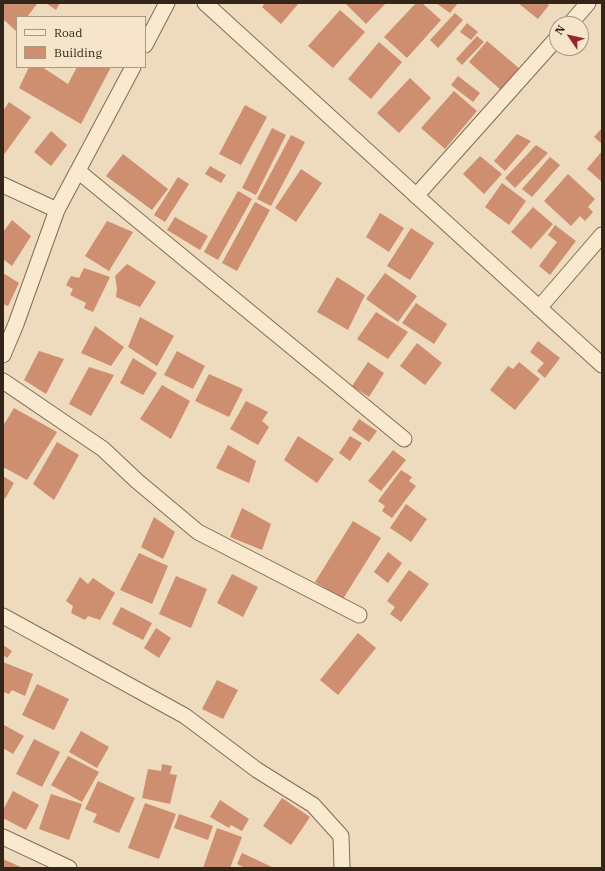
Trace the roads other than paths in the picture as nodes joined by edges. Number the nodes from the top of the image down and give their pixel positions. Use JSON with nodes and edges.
{"nodes":[{"id":1,"x":167,"y":3,"type":"edge"},
{"id":2,"x":205,"y":3,"type":"edge"},
{"id":3,"x":588,"y":3,"type":"edge"},
{"id":4,"x":577,"y":16,"type":"edge"},
{"id":5,"x":146,"y":43,"type":"edge"},
{"id":6,"x":549,"y":47,"type":"edge"},
{"id":7,"x":132,"y":68,"type":"edge"},
{"id":8,"x":78,"y":171,"type":"junction"},
{"id":9,"x":3,"y":186,"type":"edge"},
{"id":10,"x":416,"y":196,"type":"junction"},
{"id":11,"x":57,"y":210,"type":"junction"},
{"id":12,"x":602,"y":235,"type":"edge"},
{"id":13,"x":539,"y":308,"type":"junction"},
{"id":14,"x":3,"y":355,"type":"edge"},
{"id":15,"x":602,"y":365,"type":"edge"},
{"id":16,"x":3,"y":381,"type":"edge"},
{"id":17,"x":404,"y":440,"type":"dead end"},
{"id":18,"x":359,"y":615,"type":"dead end"},
{"id":19,"x":3,"y":616,"type":"edge"},
{"id":20,"x":3,"y":837,"type":"edge"},
{"id":21,"x":69,"y":868,"type":"edge"},
{"id":22,"x":342,"y":868,"type":"edge"}],
"edges":[{"from":1,"to":5,"type":"street"},
{"from":2,"to":10,"type":"street"},
{"from":3,"to":4,"type":"street"},
{"from":6,"to":10,"type":"street"},
{"from":7,"to":8,"type":"street"},
{"from":8,"to":11,"type":"street"},
{"from":8,"to":17,"type":"street"},
{"from":9,"to":11,"type":"street"},
{"from":10,"to":13,"type":"street"},
{"from":11,"to":14,"type":"street"},
{"from":12,"to":13,"type":"street"},
{"from":13,"to":15,"type":"street"},
{"from":16,"to":18,"type":"street"},
{"from":19,"to":22,"type":"street"},
{"from":20,"to":21,"type":"street"}]}
